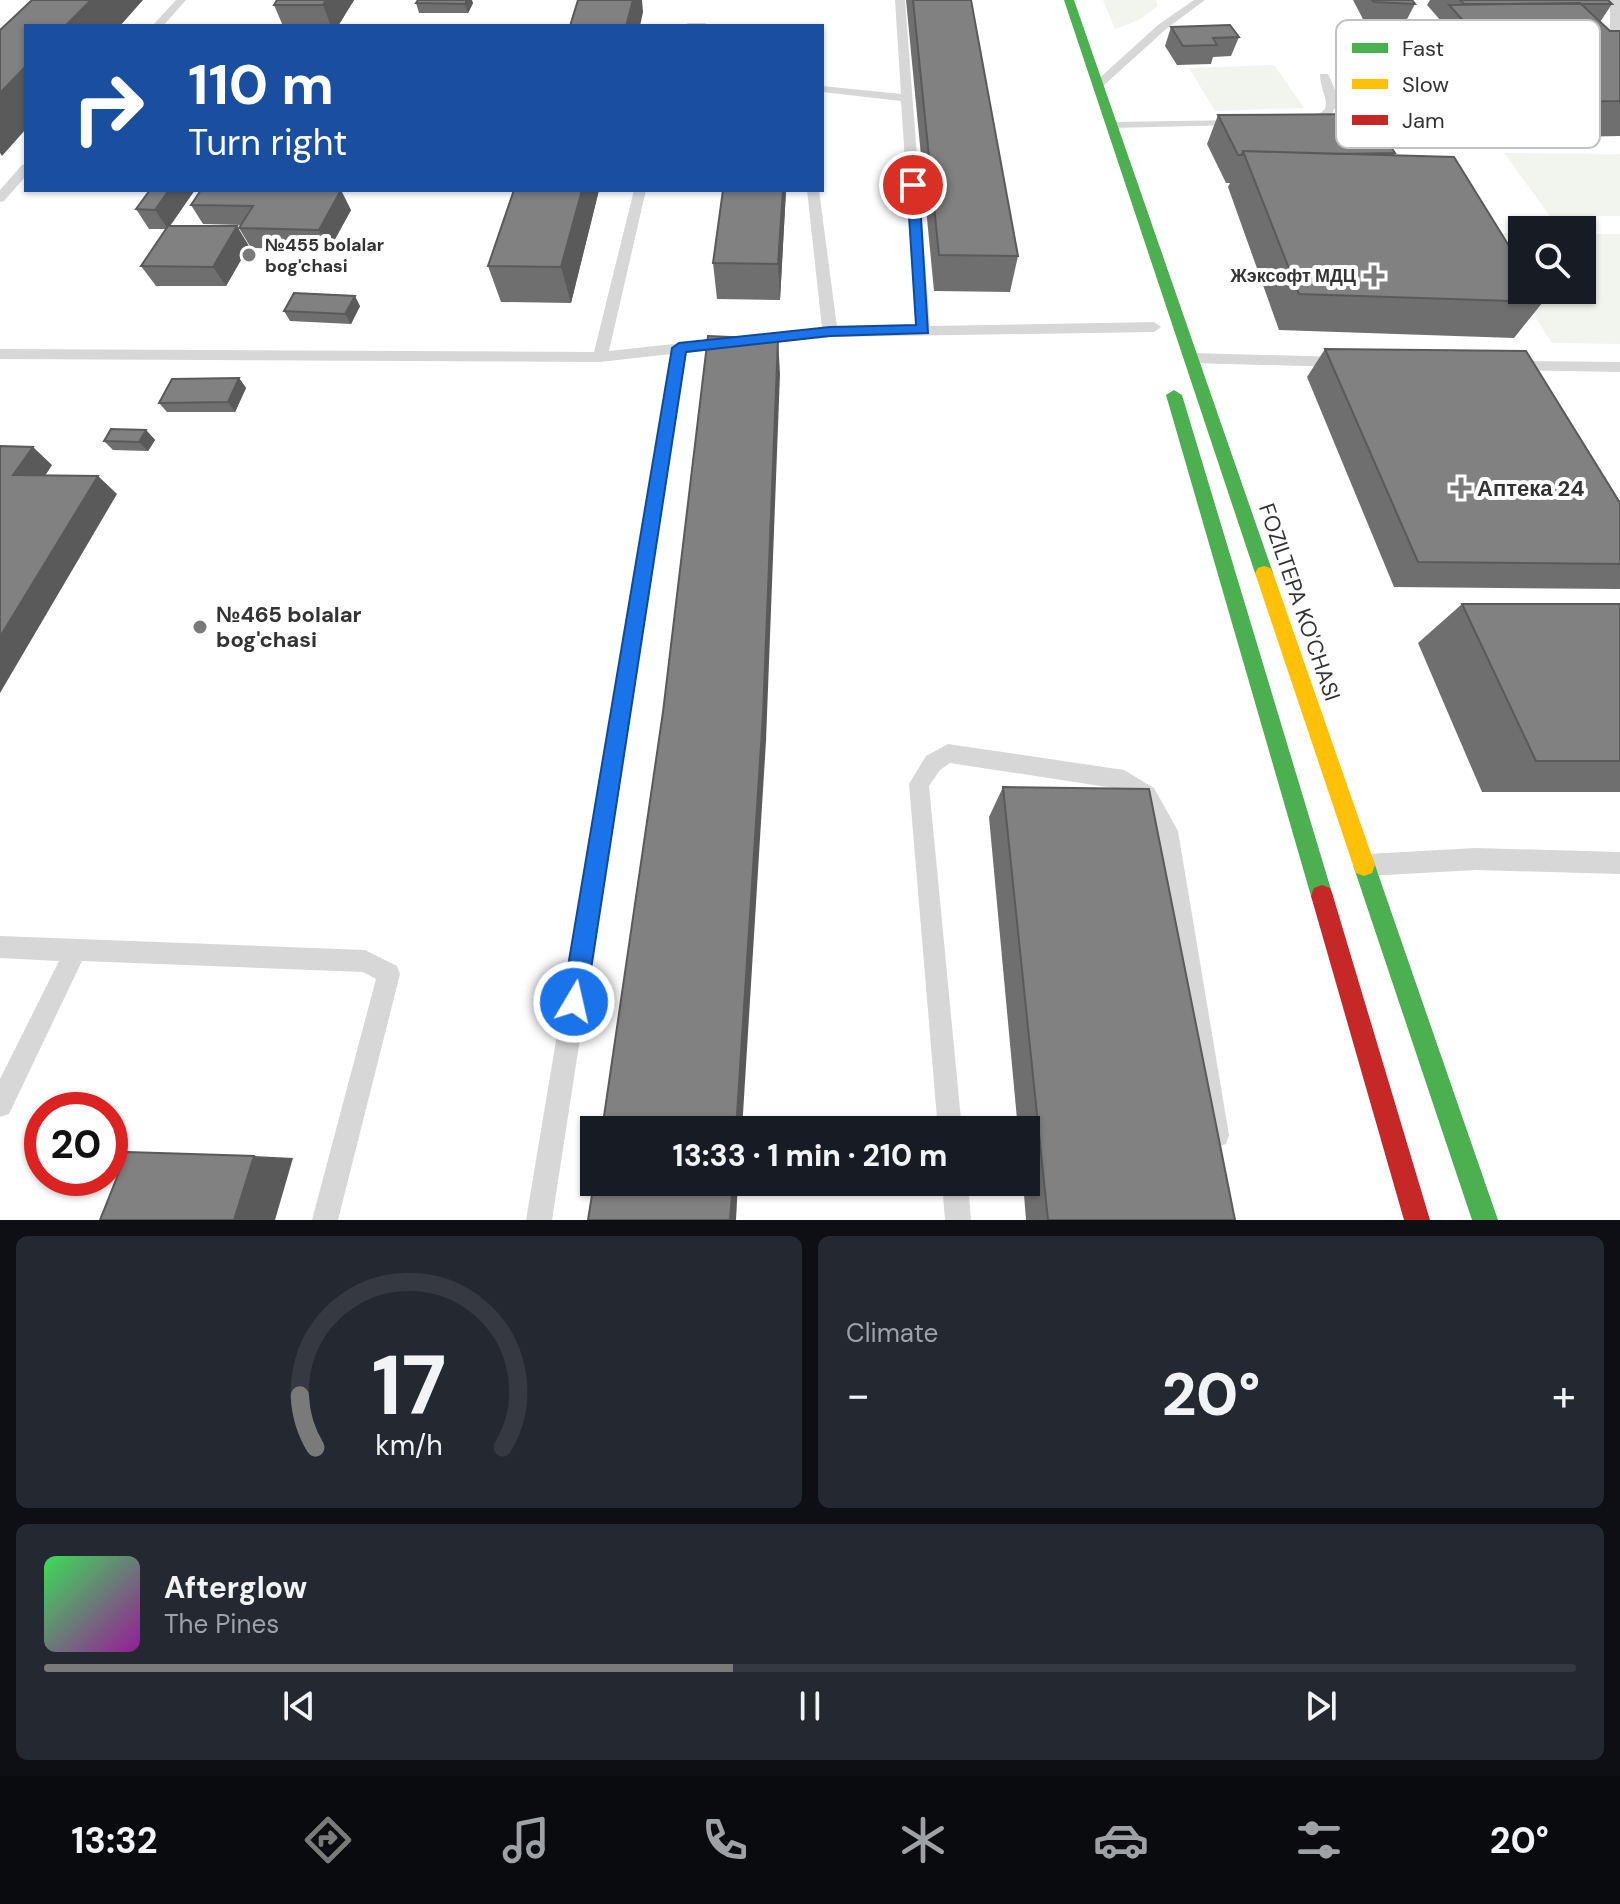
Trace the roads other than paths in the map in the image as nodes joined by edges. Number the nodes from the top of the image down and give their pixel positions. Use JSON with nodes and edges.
{"nodes":[{"id":1,"x":181,"y":0,"type":"edge"},
{"id":2,"x":900,"y":0,"type":"edge"},
{"id":3,"x":1050,"y":0,"type":"edge"},
{"id":4,"x":1069,"y":0,"type":"edge"},
{"id":5,"x":1200,"y":0,"type":"edge"},
{"id":6,"x":1615,"y":0,"type":"edge"},
{"id":7,"x":159,"y":24,"type":"edge"},
{"id":8,"x":1059,"y":30,"type":"dead end"},
{"id":9,"x":1600,"y":36,"type":"edge"},
{"id":10,"x":1324,"y":76,"type":"dead end"},
{"id":11,"x":1098,"y":85,"type":"junction"},
{"id":12,"x":824,"y":89,"type":"edge"},
{"id":13,"x":907,"y":98,"type":"junction"},
{"id":14,"x":1291,"y":120,"type":"edge"},
{"id":15,"x":1246,"y":121,"type":"edge"},
{"id":16,"x":1112,"y":125,"type":"junction"},
{"id":17,"x":24,"y":170,"type":"edge"},
{"id":18,"x":6,"y":183,"type":"edge"},
{"id":19,"x":640,"y":192,"type":"edge"},
{"id":20,"x":813,"y":192,"type":"edge"},
{"id":21,"x":0,"y":198,"type":"edge"},
{"id":22,"x":1153,"y":327,"type":"dead end"},
{"id":23,"x":923,"y":330,"type":"junction"},
{"id":24,"x":830,"y":332,"type":"junction"},
{"id":25,"x":679,"y":348,"type":"junction"},
{"id":26,"x":0,"y":354,"type":"edge"},
{"id":27,"x":600,"y":357,"type":"junction"},
{"id":28,"x":1191,"y":358,"type":"junction"},
{"id":29,"x":1365,"y":363,"type":"edge"},
{"id":30,"x":1502,"y":366,"type":"edge"},
{"id":31,"x":1620,"y":367,"type":"edge"},
{"id":32,"x":1167,"y":373,"type":"dead end"},
{"id":33,"x":1620,"y":863,"type":"edge"},
{"id":34,"x":1364,"y":865,"type":"junction"},
{"id":35,"x":0,"y":947,"type":"edge"},
{"id":36,"x":76,"y":950,"type":"junction"},
{"id":37,"x":0,"y":1105,"type":"edge"},
{"id":38,"x":949,"y":1116,"type":"edge"},
{"id":39,"x":1221,"y":1158,"type":"edge"},
{"id":40,"x":956,"y":1196,"type":"edge"},
{"id":41,"x":325,"y":1220,"type":"edge"},
{"id":42,"x":539,"y":1220,"type":"edge"},
{"id":43,"x":958,"y":1220,"type":"edge"},
{"id":44,"x":1417,"y":1220,"type":"edge"},
{"id":45,"x":1485,"y":1220,"type":"edge"}],
"edges":[{"from":1,"to":7,"type":"lane"},
{"from":2,"to":13,"type":"lane"},
{"from":3,"to":8,"type":"main road"},
{"from":4,"to":11,"type":"main road","name":"FOZILTEPA KO'CHASI"},
{"from":5,"to":11,"type":"lane"},
{"from":6,"to":9,"type":"lane"},
{"from":10,"to":14,"type":"lane"},
{"from":11,"to":16,"type":"main road","name":"FOZILTEPA KO'CHASI"},
{"from":12,"to":13,"type":"lane"},
{"from":13,"to":23,"type":"lane"},
{"from":15,"to":16,"type":"lane"},
{"from":16,"to":28,"type":"main road","name":"FOZILTEPA KO'CHASI"},
{"from":17,"to":18,"type":"lane"},
{"from":18,"to":21,"type":"lane"},
{"from":19,"to":27,"type":"lane"},
{"from":20,"to":24,"type":"lane"},
{"from":22,"to":23,"type":"lane"},
{"from":23,"to":24,"type":"lane"},
{"from":24,"to":25,"type":"lane"},
{"from":25,"to":27,"type":"lane"},
{"from":25,"to":42,"type":"lane"},
{"from":26,"to":27,"type":"lane"},
{"from":28,"to":29,"type":"lane"},
{"from":28,"to":34,"type":"main road","name":"FOZILTEPA KO'CHASI"},
{"from":30,"to":31,"type":"lane"},
{"from":32,"to":44,"type":"main road"},
{"from":33,"to":34,"type":"lane"},
{"from":34,"to":45,"type":"main road","name":"FOZILTEPA KO'CHASI"},
{"from":35,"to":36,"type":"lane"},
{"from":36,"to":37,"type":"lane"},
{"from":36,"to":41,"type":"lane"},
{"from":38,"to":39,"type":"lane"},
{"from":40,"to":43,"type":"lane"}]}
